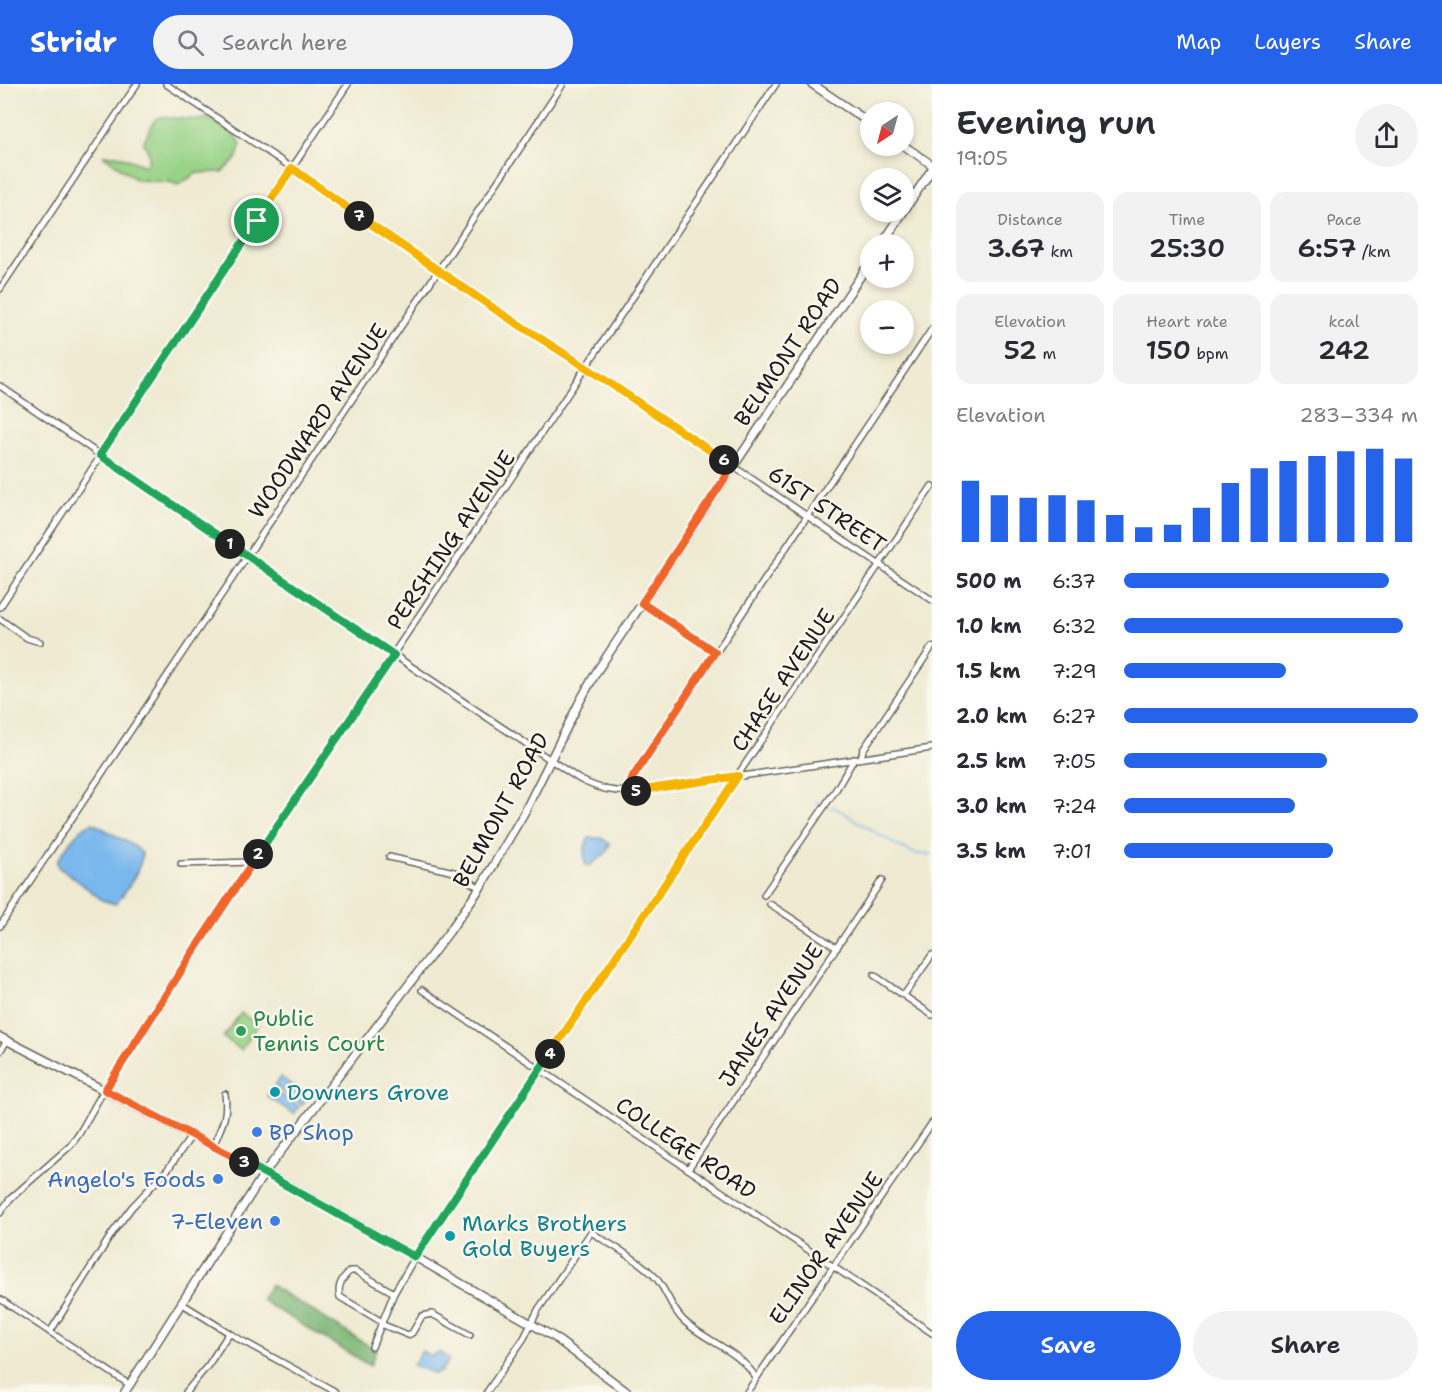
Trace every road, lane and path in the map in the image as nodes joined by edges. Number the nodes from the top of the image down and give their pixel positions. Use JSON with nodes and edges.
{"nodes":[{"id":1,"x":137,"y":84,"type":"edge"},
{"id":2,"x":166,"y":84,"type":"edge"},
{"id":3,"x":348,"y":84,"type":"edge"},
{"id":4,"x":562,"y":84,"type":"edge"},
{"id":5,"x":776,"y":84,"type":"edge"},
{"id":6,"x":812,"y":84,"type":"edge"},
{"id":7,"x":860,"y":116,"type":"edge"},
{"id":8,"x":914,"y":154,"type":"edge"},
{"id":9,"x":932,"y":167,"type":"edge"},
{"id":10,"x":292,"y":168,"type":"junction"},
{"id":11,"x":888,"y":234,"type":"edge"},
{"id":12,"x":438,"y":270,"type":"junction"},
{"id":13,"x":860,"y":277,"type":"edge"},
{"id":14,"x":0,"y":289,"type":"edge"},
{"id":15,"x":932,"y":329,"type":"edge"},
{"id":16,"x":587,"y":368,"type":"junction"},
{"id":17,"x":0,"y":386,"type":"edge"},
{"id":18,"x":100,"y":455,"type":"junction"},
{"id":19,"x":733,"y":466,"type":"junction"},
{"id":20,"x":932,"y":486,"type":"edge"},
{"id":21,"x":807,"y":516,"type":"junction"},
{"id":22,"x":248,"y":556,"type":"junction"},
{"id":23,"x":880,"y":565,"type":"junction"},
{"id":24,"x":932,"y":600,"type":"edge"},
{"id":25,"x":642,"y":603,"type":"junction"},
{"id":26,"x":0,"y":607,"type":"edge"},
{"id":27,"x":0,"y":619,"type":"edge"},
{"id":28,"x":40,"y":642,"type":"dead end"},
{"id":29,"x":932,"y":647,"type":"edge"},
{"id":30,"x":715,"y":652,"type":"junction"},
{"id":31,"x":394,"y":655,"type":"junction"},
{"id":32,"x":932,"y":748,"type":"edge"},
{"id":33,"x":861,"y":758,"type":"junction"},
{"id":34,"x":854,"y":759,"type":"junction"},
{"id":35,"x":551,"y":760,"type":"junction"},
{"id":36,"x":738,"y":776,"type":"junction"},
{"id":37,"x":627,"y":792,"type":"junction"},
{"id":38,"x":389,"y":857,"type":"dead end"},
{"id":39,"x":253,"y":862,"type":"junction"},
{"id":40,"x":181,"y":864,"type":"dead end"},
{"id":41,"x":882,"y":880,"type":"dead end"},
{"id":42,"x":480,"y":888,"type":"junction"},
{"id":43,"x":764,"y":895,"type":"dead end"},
{"id":44,"x":770,"y":904,"type":"dead end"},
{"id":45,"x":0,"y":926,"type":"edge"},
{"id":46,"x":837,"y":948,"type":"junction"},
{"id":47,"x":932,"y":955,"type":"edge"},
{"id":48,"x":874,"y":975,"type":"dead end"},
{"id":49,"x":422,"y":990,"type":"dead end"},
{"id":50,"x":904,"y":995,"type":"junction"},
{"id":51,"x":932,"y":1014,"type":"edge"},
{"id":52,"x":3,"y":1039,"type":"edge"},
{"id":53,"x":0,"y":1051,"type":"edge"},
{"id":54,"x":540,"y":1070,"type":"junction"},
{"id":55,"x":105,"y":1090,"type":"junction"},
{"id":56,"x":225,"y":1094,"type":"dead end"},
{"id":57,"x":932,"y":1123,"type":"edge"},
{"id":58,"x":192,"y":1135,"type":"junction"},
{"id":59,"x":213,"y":1146,"type":"junction"},
{"id":60,"x":688,"y":1169,"type":"junction"},
{"id":61,"x":265,"y":1172,"type":"junction"},
{"id":62,"x":0,"y":1213,"type":"edge"},
{"id":63,"x":415,"y":1257,"type":"junction"},
{"id":64,"x":833,"y":1268,"type":"junction"},
{"id":65,"x":394,"y":1293,"type":"junction"},
{"id":66,"x":0,"y":1299,"type":"edge"},
{"id":67,"x":181,"y":1303,"type":"junction"},
{"id":68,"x":381,"y":1323,"type":"junction"},
{"id":69,"x":531,"y":1323,"type":"junction"},
{"id":70,"x":50,"y":1332,"type":"junction"},
{"id":71,"x":229,"y":1333,"type":"junction"},
{"id":72,"x":932,"y":1333,"type":"edge"},
{"id":73,"x":470,"y":1335,"type":"dead end"},
{"id":74,"x":372,"y":1347,"type":"dead end"},
{"id":75,"x":756,"y":1378,"type":"junction"},
{"id":76,"x":130,"y":1384,"type":"junction"},
{"id":77,"x":125,"y":1392,"type":"edge"},
{"id":78,"x":186,"y":1392,"type":"edge"},
{"id":79,"x":336,"y":1392,"type":"edge"},
{"id":80,"x":488,"y":1392,"type":"edge"},
{"id":81,"x":627,"y":1392,"type":"edge"},
{"id":82,"x":747,"y":1392,"type":"edge"}],
"edges":[{"from":1,"to":14,"type":"street"},
{"from":2,"to":10,"type":"street","name":"61ST STREET"},
{"from":3,"to":10,"type":"street"},
{"from":4,"to":12,"type":"street","name":"WOODWARD AVENUE"},
{"from":5,"to":16,"type":"street","name":"PERSHING AVENUE"},
{"from":6,"to":7,"type":"main road"},
{"from":8,"to":9,"type":"main road"},
{"from":9,"to":11,"type":"main road"},
{"from":10,"to":12,"type":"street","name":"61ST STREET"},
{"from":10,"to":18,"type":"street"},
{"from":12,"to":16,"type":"street","name":"61ST STREET"},
{"from":12,"to":22,"type":"street","name":"WOODWARD AVENUE"},
{"from":13,"to":19,"type":"main road","name":"BELMONT ROAD"},
{"from":15,"to":21,"type":"street"},
{"from":16,"to":19,"type":"street","name":"61ST STREET"},
{"from":16,"to":31,"type":"street","name":"PERSHING AVENUE"},
{"from":17,"to":18,"type":"street"},
{"from":18,"to":22,"type":"street"},
{"from":18,"to":26,"type":"street"},
{"from":19,"to":21,"type":"street","name":"61ST STREET"},
{"from":19,"to":25,"type":"main road","name":"BELMONT ROAD"},
{"from":20,"to":23,"type":"street","name":"CHASE AVENUE"},
{"from":21,"to":23,"type":"street","name":"61ST STREET"},
{"from":21,"to":30,"type":"street"},
{"from":22,"to":31,"type":"street"},
{"from":22,"to":45,"type":"street","name":"WOODWARD AVENUE"},
{"from":23,"to":24,"type":"street","name":"61ST STREET"},
{"from":23,"to":36,"type":"street","name":"CHASE AVENUE"},
{"from":25,"to":30,"type":"street"},
{"from":25,"to":35,"type":"main road","name":"BELMONT ROAD"},
{"from":27,"to":28,"type":"street"},
{"from":29,"to":33,"type":"street"},
{"from":30,"to":37,"type":"street"},
{"from":31,"to":35,"type":"street"},
{"from":31,"to":39,"type":"street","name":"PERSHING AVENUE"},
{"from":32,"to":33,"type":"street"},
{"from":33,"to":34,"type":"street"},
{"from":34,"to":36,"type":"street"},
{"from":34,"to":43,"type":"street"},
{"from":35,"to":37,"type":"street"},
{"from":35,"to":42,"type":"main road","name":"BELMONT ROAD"},
{"from":36,"to":37,"type":"street"},
{"from":36,"to":54,"type":"street","name":"CHASE AVENUE"},
{"from":38,"to":42,"type":"street"},
{"from":39,"to":40,"type":"street"},
{"from":39,"to":55,"type":"street","name":"PERSHING AVENUE"},
{"from":41,"to":46,"type":"street","name":"JANES AVENUE"},
{"from":42,"to":61,"type":"main road","name":"BELMONT ROAD"},
{"from":44,"to":46,"type":"street"},
{"from":46,"to":60,"type":"street","name":"JANES AVENUE"},
{"from":47,"to":50,"type":"street"},
{"from":48,"to":50,"type":"street"},
{"from":49,"to":54,"type":"street","name":"COLLEGE ROAD"},
{"from":50,"to":51,"type":"street"},
{"from":52,"to":53,"type":"street"},
{"from":52,"to":55,"type":"main road"},
{"from":54,"to":60,"type":"street","name":"COLLEGE ROAD"},
{"from":54,"to":63,"type":"street","name":"CHASE AVENUE"},
{"from":55,"to":58,"type":"main road"},
{"from":55,"to":62,"type":"street","name":"PERSHING AVENUE"},
{"from":56,"to":59,"type":"street"},
{"from":57,"to":64,"type":"street","name":"ELINOR AVENUE"},
{"from":58,"to":59,"type":"main road"},
{"from":58,"to":70,"type":"street"},
{"from":59,"to":61,"type":"main road"},
{"from":60,"to":64,"type":"street","name":"COLLEGE ROAD"},
{"from":61,"to":63,"type":"main road"},
{"from":61,"to":67,"type":"main road","name":"BELMONT ROAD"},
{"from":63,"to":65,"type":"street","name":"CHASE AVENUE"},
{"from":63,"to":69,"type":"main road"},
{"from":64,"to":72,"type":"street","name":"COLLEGE ROAD"},
{"from":64,"to":75,"type":"street","name":"ELINOR AVENUE"},
{"from":65,"to":68,"type":"street","name":"CHASE AVENUE"},
{"from":65,"to":68,"type":"street"},
{"from":66,"to":70,"type":"street"},
{"from":67,"to":71,"type":"street"},
{"from":67,"to":76,"type":"main road","name":"BELMONT ROAD"},
{"from":68,"to":73,"type":"street"},
{"from":68,"to":74,"type":"street","name":"CHASE AVENUE"},
{"from":69,"to":75,"type":"street"},
{"from":69,"to":80,"type":"street"},
{"from":69,"to":81,"type":"main road"},
{"from":70,"to":76,"type":"street"},
{"from":71,"to":78,"type":"street"},
{"from":71,"to":79,"type":"street"},
{"from":75,"to":82,"type":"street","name":"ELINOR AVENUE"},
{"from":76,"to":77,"type":"main road","name":"BELMONT ROAD"}]}
